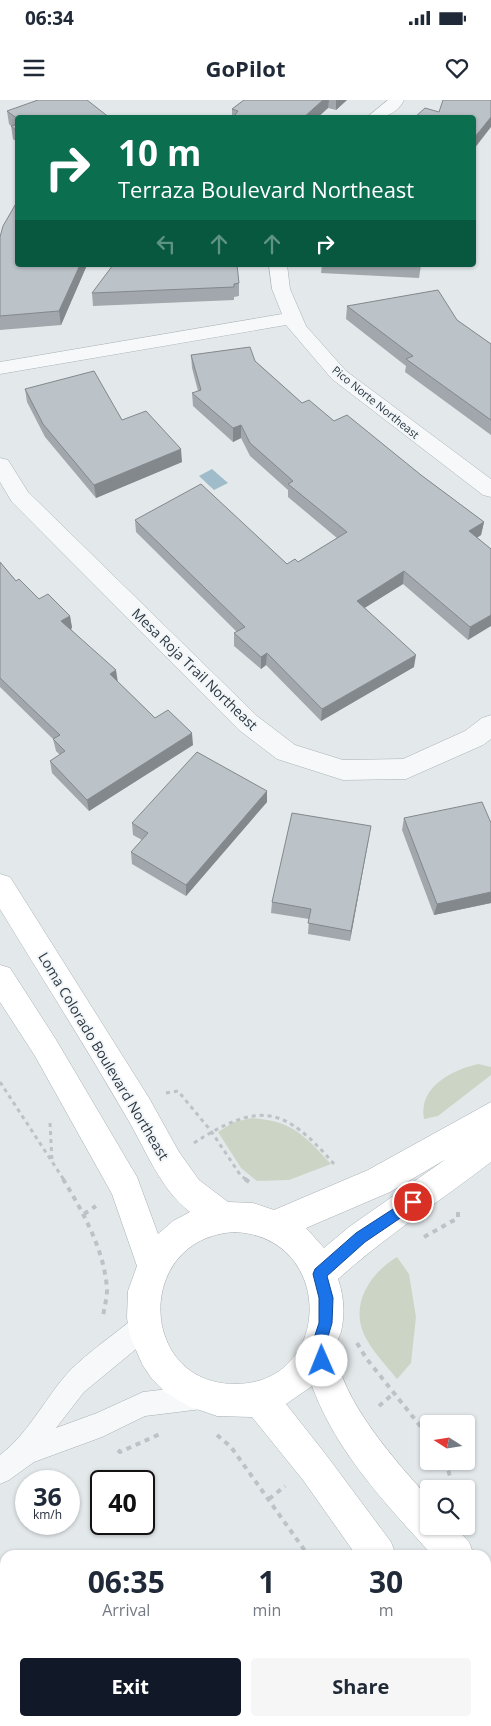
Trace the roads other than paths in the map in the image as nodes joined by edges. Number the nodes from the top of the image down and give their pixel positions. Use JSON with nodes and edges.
{"nodes":[{"id":1,"x":396,"y":100,"type":"edge"},
{"id":2,"x":378,"y":115,"type":"edge"},
{"id":3,"x":278,"y":267,"type":"edge"},
{"id":4,"x":292,"y":318,"type":"junction"},
{"id":5,"x":0,"y":368,"type":"edge"},
{"id":6,"x":0,"y":465,"type":"edge"},
{"id":7,"x":491,"y":490,"type":"edge"},
{"id":8,"x":491,"y":725,"type":"edge"},
{"id":9,"x":0,"y":885,"type":"edge"},
{"id":10,"x":0,"y":977,"type":"edge"},
{"id":11,"x":491,"y":1116,"type":"edge"},
{"id":12,"x":491,"y":1143,"type":"edge"},
{"id":13,"x":221,"y":1216,"type":"junction"},
{"id":14,"x":276,"y":1225,"type":"junction"},
{"id":15,"x":153,"y":1267,"type":"junction"},
{"id":16,"x":320,"y":1274,"type":"junction"},
{"id":17,"x":144,"y":1326,"type":"junction"},
{"id":18,"x":318,"y":1347,"type":"junction"},
{"id":19,"x":202,"y":1397,"type":"junction"},
{"id":20,"x":260,"y":1399,"type":"junction"},
{"id":21,"x":26,"y":1452,"type":"junction"},
{"id":22,"x":0,"y":1471,"type":"edge"},
{"id":23,"x":420,"y":1516,"type":"edge"},
{"id":24,"x":437,"y":1535,"type":"edge"},
{"id":25,"x":374,"y":1550,"type":"edge"},
{"id":26,"x":451,"y":1550,"type":"edge"}],
"edges":[{"from":1,"to":2,"type":"street"},
{"from":3,"to":4,"type":"street","name":"Pico Norte Northeast"},
{"from":4,"to":5,"type":"street"},
{"from":4,"to":7,"type":"street","name":"Pico Norte Northeast"},
{"from":6,"to":8,"type":"street","name":"Mesa Roja Trail Northeast"},
{"from":9,"to":13,"type":"street","name":"Loma Colorado Boulevard Northeast"},
{"from":10,"to":15,"type":"street"},
{"from":11,"to":14,"type":"street"},
{"from":12,"to":16,"type":"street"},
{"from":13,"to":14,"type":"street"},
{"from":13,"to":15,"type":"street"},
{"from":14,"to":16,"type":"street"},
{"from":15,"to":17,"type":"street"},
{"from":16,"to":18,"type":"street"},
{"from":17,"to":19,"type":"street"},
{"from":17,"to":21,"type":"lane"},
{"from":18,"to":20,"type":"street"},
{"from":18,"to":23,"type":"street"},
{"from":19,"to":20,"type":"street"},
{"from":19,"to":21,"type":"lane"},
{"from":20,"to":25,"type":"street"},
{"from":21,"to":22,"type":"lane"},
{"from":24,"to":26,"type":"street"}]}
